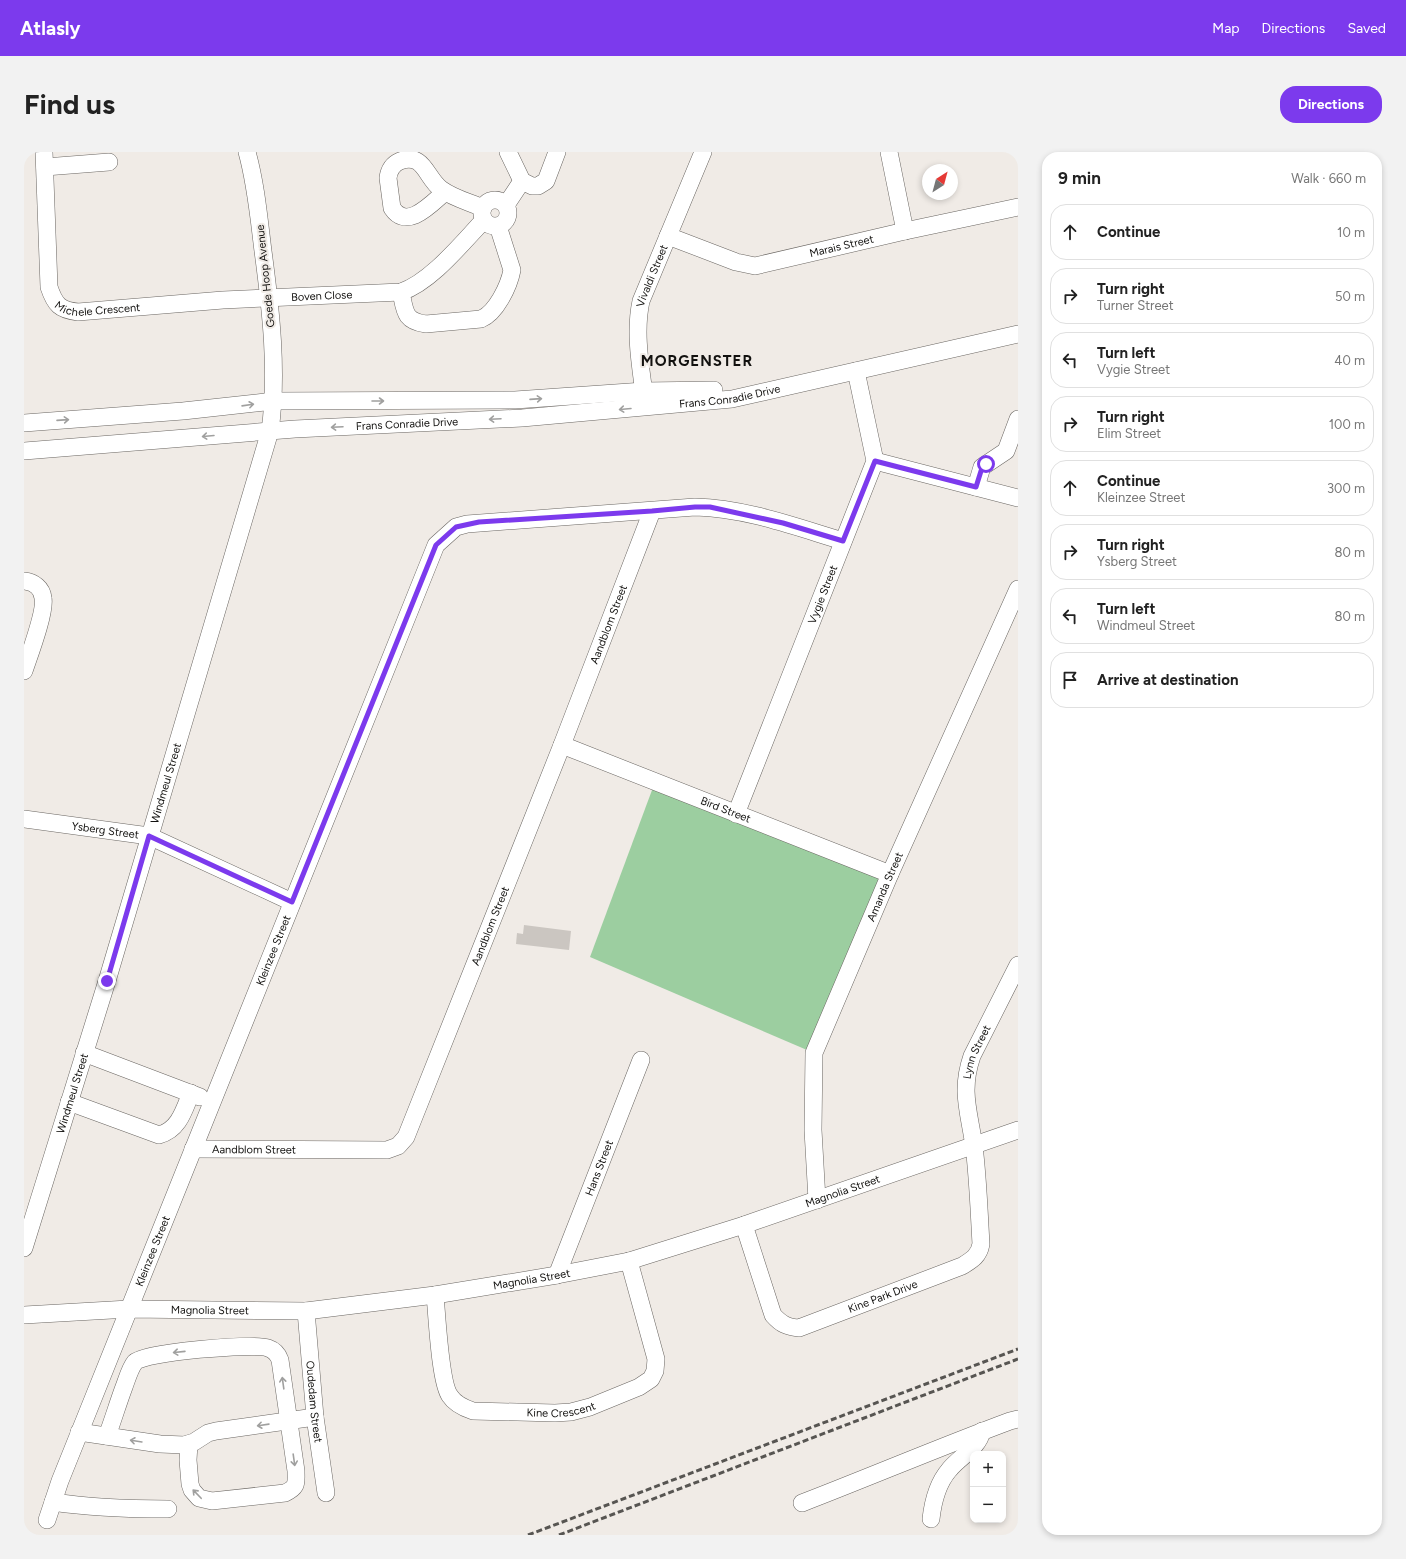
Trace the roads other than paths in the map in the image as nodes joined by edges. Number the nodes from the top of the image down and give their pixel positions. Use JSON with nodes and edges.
{"nodes":[{"id":1,"x":247,"y":152,"type":"edge"},
{"id":2,"x":508,"y":152,"type":"edge"},
{"id":3,"x":558,"y":152,"type":"edge"},
{"id":4,"x":703,"y":152,"type":"edge"},
{"id":5,"x":889,"y":152,"type":"edge"},
{"id":6,"x":44,"y":159,"type":"edge"},
{"id":7,"x":109,"y":162,"type":"dead end"},
{"id":8,"x":522,"y":181,"type":"junction"},
{"id":9,"x":445,"y":192,"type":"dead end"},
{"id":10,"x":506,"y":205,"type":"junction"},
{"id":11,"x":1018,"y":207,"type":"edge"},
{"id":12,"x":488,"y":218,"type":"junction"},
{"id":13,"x":905,"y":231,"type":"junction"},
{"id":14,"x":668,"y":236,"type":"junction"},
{"id":15,"x":401,"y":292,"type":"junction"},
{"id":16,"x":269,"y":299,"type":"junction"},
{"id":17,"x":1018,"y":334,"type":"edge"},
{"id":18,"x":856,"y":371,"type":"junction"},
{"id":19,"x":645,"y":399,"type":"junction"},
{"id":20,"x":274,"y":402,"type":"junction"},
{"id":21,"x":1018,"y":419,"type":"edge"},
{"id":22,"x":24,"y":423,"type":"edge"},
{"id":23,"x":270,"y":431,"type":"junction"},
{"id":24,"x":24,"y":451,"type":"edge"},
{"id":25,"x":875,"y":461,"type":"junction"},
{"id":26,"x":976,"y":487,"type":"junction"},
{"id":27,"x":1018,"y":498,"type":"edge"},
{"id":28,"x":652,"y":511,"type":"junction"},
{"id":29,"x":843,"y":541,"type":"junction"},
{"id":30,"x":24,"y":581,"type":"edge"},
{"id":31,"x":1018,"y":588,"type":"edge"},
{"id":32,"x":24,"y":671,"type":"edge"},
{"id":33,"x":562,"y":745,"type":"junction"},
{"id":34,"x":736,"y":814,"type":"junction"},
{"id":35,"x":24,"y":819,"type":"edge"},
{"id":36,"x":149,"y":836,"type":"junction"},
{"id":37,"x":890,"y":874,"type":"junction"},
{"id":38,"x":292,"y":902,"type":"junction"},
{"id":39,"x":1018,"y":965,"type":"edge"},
{"id":40,"x":84,"y":1053,"type":"junction"},
{"id":41,"x":641,"y":1060,"type":"dead end"},
{"id":42,"x":190,"y":1093,"type":"junction"},
{"id":43,"x":212,"y":1101,"type":"junction"},
{"id":44,"x":69,"y":1102,"type":"junction"},
{"id":45,"x":1018,"y":1130,"type":"edge"},
{"id":46,"x":974,"y":1146,"type":"junction"},
{"id":47,"x":193,"y":1149,"type":"junction"},
{"id":48,"x":817,"y":1200,"type":"junction"},
{"id":49,"x":744,"y":1225,"type":"junction"},
{"id":50,"x":24,"y":1248,"type":"edge"},
{"id":51,"x":629,"y":1261,"type":"junction"},
{"id":52,"x":557,"y":1275,"type":"junction"},
{"id":53,"x":435,"y":1295,"type":"junction"},
{"id":54,"x":129,"y":1309,"type":"junction"},
{"id":55,"x":306,"y":1311,"type":"junction"},
{"id":56,"x":24,"y":1315,"type":"edge"},
{"id":57,"x":315,"y":1417,"type":"junction"},
{"id":58,"x":1018,"y":1419,"type":"edge"},
{"id":59,"x":289,"y":1421,"type":"junction"},
{"id":60,"x":982,"y":1431,"type":"junction"},
{"id":61,"x":79,"y":1432,"type":"junction"},
{"id":62,"x":107,"y":1436,"type":"junction"},
{"id":63,"x":189,"y":1444,"type":"junction"},
{"id":64,"x":326,"y":1492,"type":"dead end"},
{"id":65,"x":53,"y":1502,"type":"junction"},
{"id":66,"x":802,"y":1503,"type":"dead end"},
{"id":67,"x":168,"y":1509,"type":"dead end"},
{"id":68,"x":931,"y":1519,"type":"dead end"},
{"id":69,"x":47,"y":1520,"type":"dead end"}],
"edges":[{"from":1,"to":16,"type":"street","name":"Goede Hoop Avenue"},
{"from":2,"to":8,"type":"street"},
{"from":3,"to":8,"type":"street"},
{"from":4,"to":14,"type":"street","name":"Vivaldi Street"},
{"from":5,"to":13,"type":"street"},
{"from":6,"to":7,"type":"street"},
{"from":6,"to":16,"type":"street","name":"Michele Crescent"},
{"from":8,"to":10,"type":"street"},
{"from":9,"to":12,"type":"street"},
{"from":10,"to":12,"type":"street"},
{"from":10,"to":12,"type":"street"},
{"from":11,"to":13,"type":"street","name":"Marais Street"},
{"from":12,"to":15,"type":"street"},
{"from":12,"to":15,"type":"street"},
{"from":13,"to":14,"type":"street","name":"Marais Street"},
{"from":14,"to":19,"type":"street","name":"Vivaldi Street"},
{"from":15,"to":16,"type":"street","name":"Boven Close"},
{"from":16,"to":20,"type":"street","name":"Goede Hoop Avenue"},
{"from":17,"to":18,"type":"street","name":"Frans Conradie Drive"},
{"from":18,"to":19,"type":"street","name":"Frans Conradie Drive"},
{"from":18,"to":25,"type":"street"},
{"from":20,"to":19,"type":"street","name":"Frans Conradie Drive","one_way":true},
{"from":19,"to":23,"type":"street","name":"Frans Conradie Drive","one_way":true},
{"from":22,"to":20,"type":"street","name":"Frans Conradie Drive","one_way":true},
{"from":20,"to":23,"type":"street","name":"Goede Hoop Avenue"},
{"from":21,"to":26,"type":"street"},
{"from":23,"to":24,"type":"street","name":"Frans Conradie Drive","one_way":true},
{"from":23,"to":36,"type":"street","name":"Windmeul Street"},
{"from":25,"to":26,"type":"street"},
{"from":25,"to":29,"type":"street","name":"Vygie Street"},
{"from":26,"to":27,"type":"street"},
{"from":28,"to":29,"type":"street","name":"Kleinzee Street"},
{"from":28,"to":33,"type":"street","name":"Aandblom Street"},
{"from":28,"to":38,"type":"street","name":"Kleinzee Street"},
{"from":29,"to":34,"type":"street","name":"Vygie Street"},
{"from":30,"to":32,"type":"street"},
{"from":31,"to":37,"type":"street","name":"Amanda Street"},
{"from":33,"to":34,"type":"street","name":"Bird Street"},
{"from":33,"to":47,"type":"street","name":"Aandblom Street"},
{"from":34,"to":37,"type":"street","name":"Bird Street"},
{"from":35,"to":36,"type":"street","name":"Ysberg Street"},
{"from":36,"to":38,"type":"street","name":"Ysberg Street"},
{"from":36,"to":40,"type":"street","name":"Windmeul Street"},
{"from":37,"to":48,"type":"street","name":"Amanda Street"},
{"from":38,"to":43,"type":"street","name":"Kleinzee Street"},
{"from":39,"to":46,"type":"street","name":"Lynn Street"},
{"from":40,"to":42,"type":"street"},
{"from":40,"to":44,"type":"street","name":"Windmeul Street"},
{"from":41,"to":52,"type":"street","name":"Hans Street"},
{"from":42,"to":43,"type":"street"},
{"from":42,"to":44,"type":"street"},
{"from":43,"to":47,"type":"street","name":"Kleinzee Street"},
{"from":44,"to":50,"type":"street","name":"Windmeul Street"},
{"from":45,"to":46,"type":"street","name":"Magnolia Street"},
{"from":46,"to":48,"type":"street","name":"Magnolia Street"},
{"from":46,"to":49,"type":"street","name":"Kine Park Drive"},
{"from":47,"to":54,"type":"street","name":"Kleinzee Street"},
{"from":48,"to":49,"type":"street","name":"Magnolia Street"},
{"from":49,"to":51,"type":"street","name":"Magnolia Street"},
{"from":51,"to":52,"type":"street","name":"Magnolia Street"},
{"from":51,"to":53,"type":"street","name":"Kine Crescent"},
{"from":52,"to":53,"type":"street","name":"Magnolia Street"},
{"from":53,"to":55,"type":"street","name":"Magnolia Street"},
{"from":54,"to":55,"type":"street","name":"Magnolia Street"},
{"from":54,"to":56,"type":"street","name":"Magnolia Street"},
{"from":54,"to":61,"type":"street","name":"Kleinzee Street"},
{"from":55,"to":57,"type":"street","name":"Oudedam Street"},
{"from":57,"to":59,"type":"street"},
{"from":57,"to":64,"type":"street","name":"Oudedam Street"},
{"from":58,"to":60,"type":"street"},
{"from":59,"to":62,"type":"street","one_way":true},
{"from":59,"to":63,"type":"street","one_way":true},
{"from":59,"to":63,"type":"street","one_way":true},
{"from":60,"to":66,"type":"street"},
{"from":60,"to":68,"type":"street"},
{"from":61,"to":62,"type":"street"},
{"from":61,"to":65,"type":"street","name":"Kleinzee Street"},
{"from":63,"to":62,"type":"street","one_way":true},
{"from":65,"to":67,"type":"street"},
{"from":65,"to":69,"type":"street","name":"Kleinzee Street"}]}
